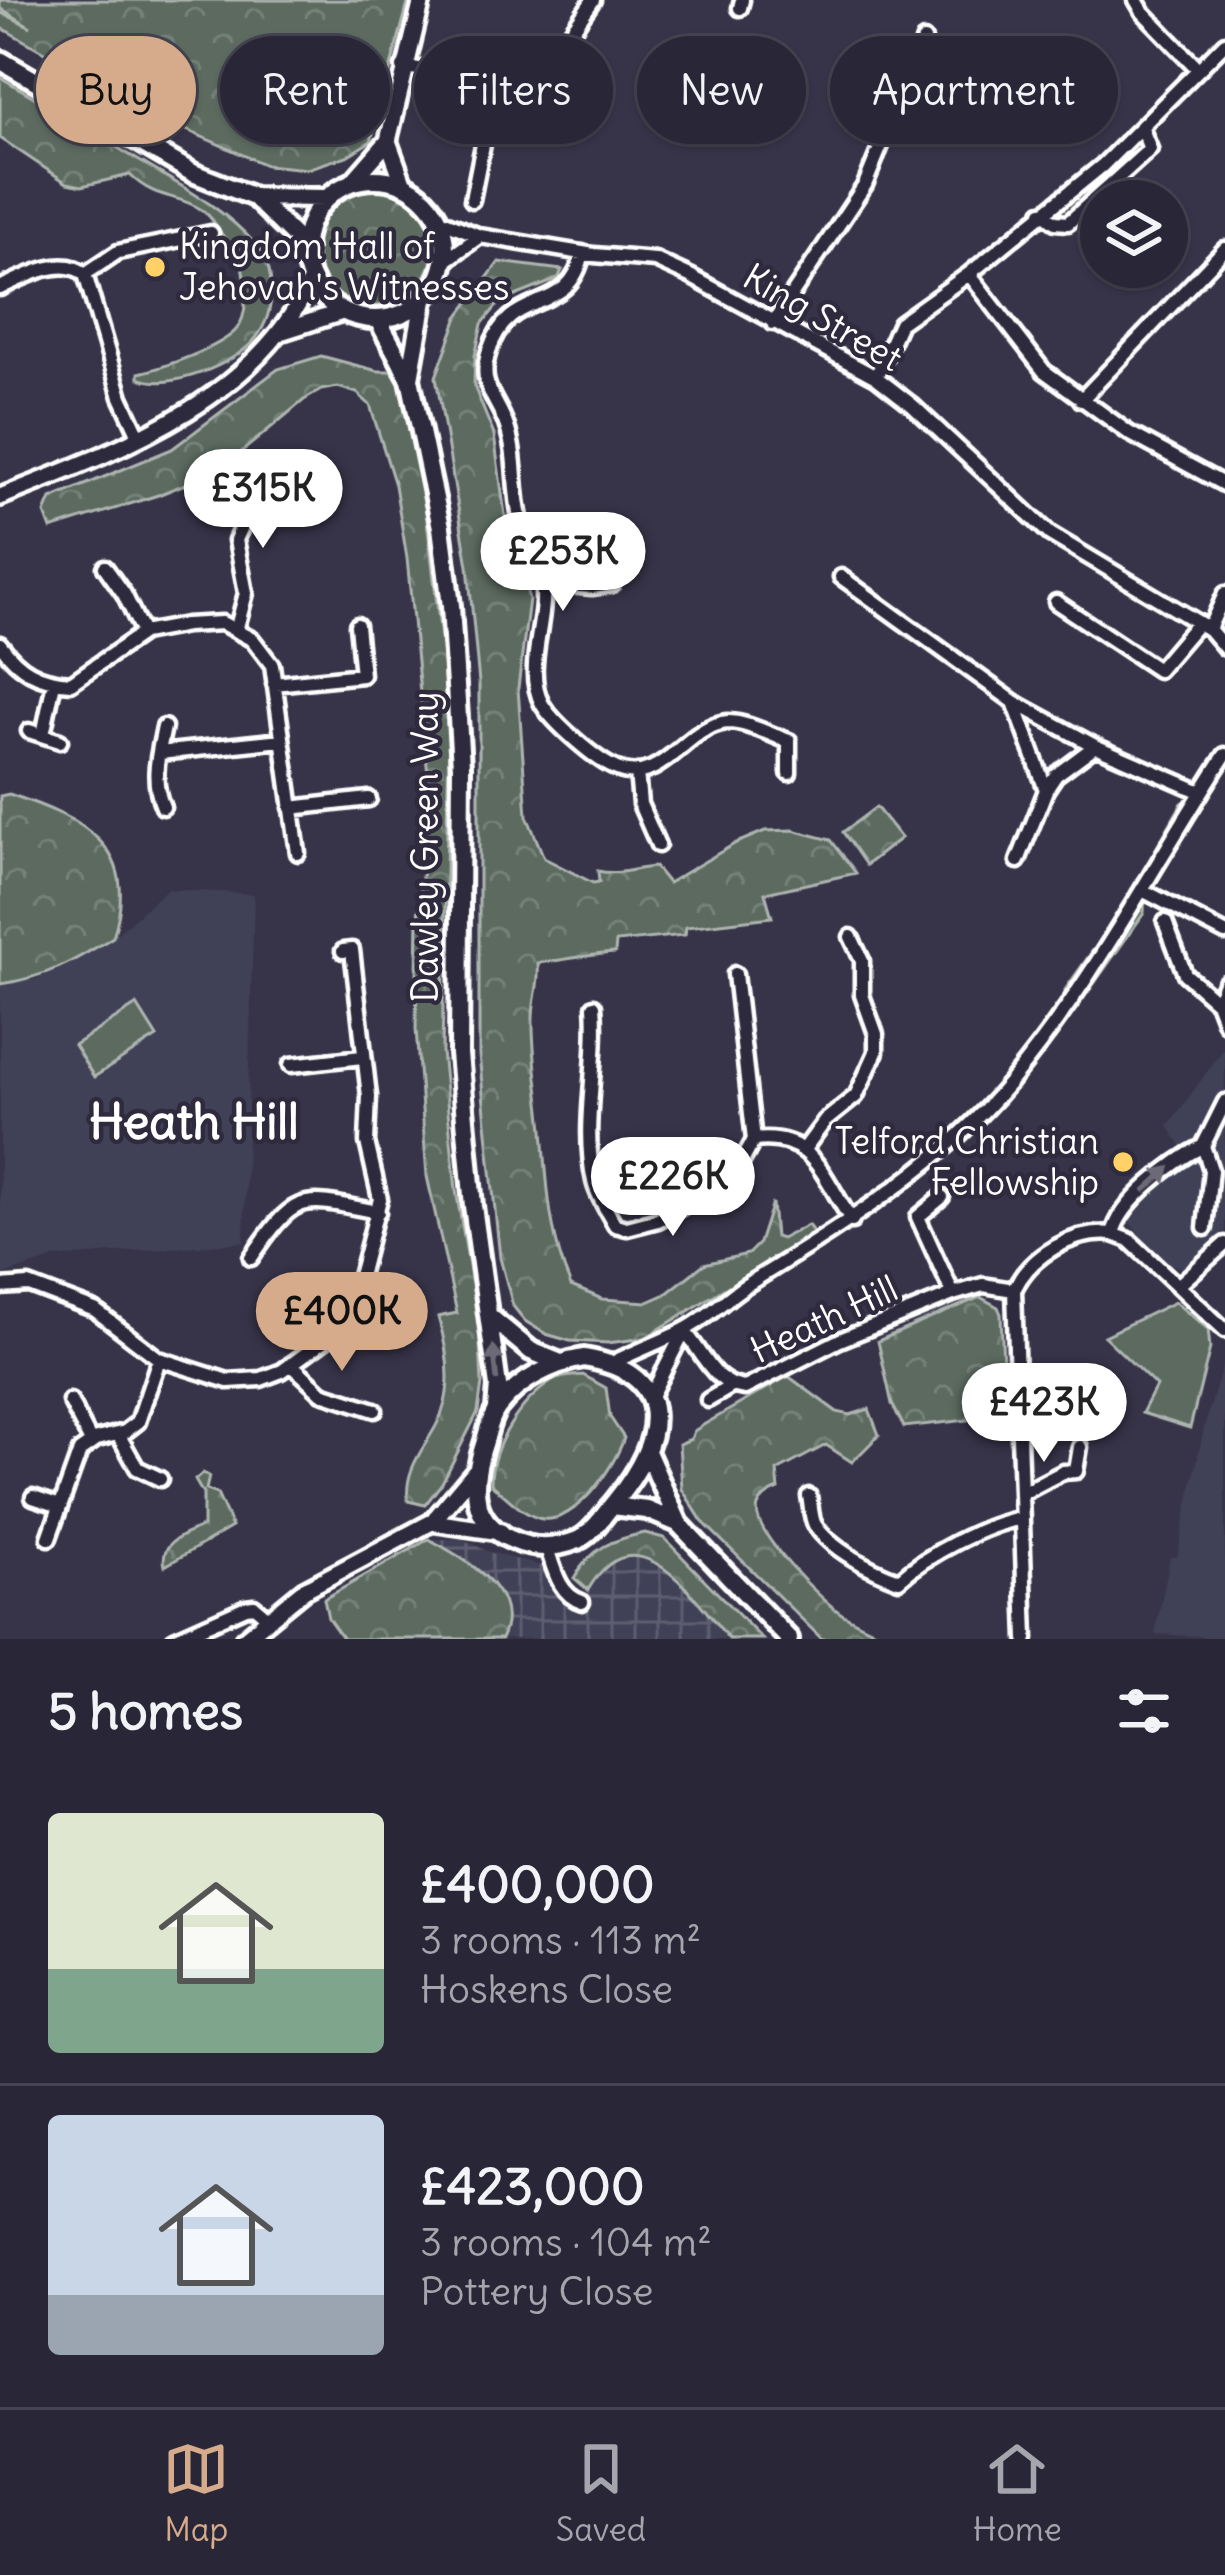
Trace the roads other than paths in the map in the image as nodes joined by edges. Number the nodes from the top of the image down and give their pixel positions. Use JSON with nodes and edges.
{"nodes":[{"id":1,"x":422,"y":0,"type":"edge"},
{"id":2,"x":593,"y":0,"type":"edge"},
{"id":3,"x":1136,"y":0,"type":"edge"},
{"id":4,"x":568,"y":36,"type":"edge"},
{"id":5,"x":1225,"y":43,"type":"edge"},
{"id":6,"x":0,"y":60,"type":"edge"},
{"id":7,"x":403,"y":67,"type":"junction"},
{"id":8,"x":1197,"y":68,"type":"junction"},
{"id":9,"x":414,"y":69,"type":"edge"},
{"id":10,"x":1142,"y":129,"type":"junction"},
{"id":11,"x":390,"y":131,"type":"edge"},
{"id":12,"x":385,"y":144,"type":"edge"},
{"id":13,"x":389,"y":144,"type":"edge"},
{"id":14,"x":483,"y":144,"type":"edge"},
{"id":15,"x":882,"y":144,"type":"edge"},
{"id":16,"x":353,"y":181,"type":"junction"},
{"id":17,"x":404,"y":185,"type":"junction"},
{"id":18,"x":254,"y":197,"type":"junction"},
{"id":19,"x":326,"y":198,"type":"junction"},
{"id":20,"x":472,"y":200,"type":"dead end"},
{"id":21,"x":1042,"y":212,"type":"junction"},
{"id":22,"x":440,"y":220,"type":"junction"},
{"id":23,"x":211,"y":233,"type":"dead end"},
{"id":24,"x":480,"y":236,"type":"junction"},
{"id":25,"x":306,"y":248,"type":"junction"},
{"id":26,"x":1225,"y":249,"type":"edge"},
{"id":27,"x":583,"y":253,"type":"junction"},
{"id":28,"x":445,"y":261,"type":"junction"},
{"id":29,"x":85,"y":274,"type":"junction"},
{"id":30,"x":969,"y":274,"type":"junction"},
{"id":31,"x":311,"y":279,"type":"junction"},
{"id":32,"x":0,"y":288,"type":"edge"},
{"id":33,"x":424,"y":300,"type":"junction"},
{"id":34,"x":342,"y":313,"type":"junction"},
{"id":35,"x":378,"y":320,"type":"junction"},
{"id":36,"x":772,"y":323,"type":"junction"},
{"id":37,"x":283,"y":331,"type":"junction"},
{"id":38,"x":876,"y":377,"type":"junction"},
{"id":39,"x":410,"y":379,"type":"junction"},
{"id":40,"x":1082,"y":400,"type":"junction"},
{"id":41,"x":140,"y":438,"type":"junction"},
{"id":42,"x":310,"y":476,"type":"dead end"},
{"id":43,"x":1225,"y":485,"type":"edge"},
{"id":44,"x":0,"y":497,"type":"edge"},
{"id":45,"x":106,"y":567,"type":"dead end"},
{"id":46,"x":841,"y":577,"type":"dead end"},
{"id":47,"x":543,"y":583,"type":"junction"},
{"id":48,"x":612,"y":584,"type":"dead end"},
{"id":49,"x":1225,"y":594,"type":"edge"},
{"id":50,"x":1056,"y":602,"type":"dead end"},
{"id":51,"x":357,"y":625,"type":"dead end"},
{"id":52,"x":1203,"y":627,"type":"junction"},
{"id":53,"x":236,"y":631,"type":"junction"},
{"id":54,"x":142,"y":633,"type":"junction"},
{"id":55,"x":0,"y":644,"type":"edge"},
{"id":56,"x":1225,"y":648,"type":"edge"},
{"id":57,"x":54,"y":682,"type":"junction"},
{"id":58,"x":274,"y":684,"type":"junction"},
{"id":59,"x":1014,"y":702,"type":"junction"},
{"id":60,"x":164,"y":727,"type":"dead end"},
{"id":61,"x":282,"y":740,"type":"junction"},
{"id":62,"x":60,"y":741,"type":"dead end"},
{"id":63,"x":1095,"y":746,"type":"junction"},
{"id":64,"x":159,"y":753,"type":"junction"},
{"id":65,"x":1225,"y":755,"type":"edge"},
{"id":66,"x":638,"y":772,"type":"junction"},
{"id":67,"x":788,"y":773,"type":"dead end"},
{"id":68,"x":1046,"y":790,"type":"junction"},
{"id":69,"x":1201,"y":792,"type":"junction"},
{"id":70,"x":368,"y":799,"type":"dead end"},
{"id":71,"x":163,"y":807,"type":"dead end"},
{"id":72,"x":291,"y":808,"type":"junction"},
{"id":73,"x":658,"y":845,"type":"dead end"},
{"id":74,"x":298,"y":853,"type":"dead end"},
{"id":75,"x":1018,"y":861,"type":"dead end"},
{"id":76,"x":1144,"y":891,"type":"junction"},
{"id":77,"x":1165,"y":922,"type":"dead end"},
{"id":78,"x":1225,"y":934,"type":"edge"},
{"id":79,"x":851,"y":937,"type":"dead end"},
{"id":80,"x":343,"y":950,"type":"dead end"},
{"id":81,"x":735,"y":974,"type":"dead end"},
{"id":82,"x":1225,"y":983,"type":"edge"},
{"id":83,"x":1217,"y":1003,"type":"junction"},
{"id":84,"x":594,"y":1006,"type":"dead end"},
{"id":85,"x":1225,"y":1023,"type":"edge"},
{"id":86,"x":362,"y":1057,"type":"junction"},
{"id":87,"x":291,"y":1065,"type":"dead end"},
{"id":88,"x":1225,"y":1102,"type":"edge"},
{"id":89,"x":754,"y":1140,"type":"junction"},
{"id":90,"x":1203,"y":1146,"type":"junction"},
{"id":91,"x":805,"y":1148,"type":"junction"},
{"id":92,"x":942,"y":1197,"type":"dead end"},
{"id":93,"x":378,"y":1213,"type":"junction"},
{"id":94,"x":851,"y":1221,"type":"junction"},
{"id":95,"x":1205,"y":1228,"type":"dead end"},
{"id":96,"x":1112,"y":1234,"type":"junction"},
{"id":97,"x":1225,"y":1244,"type":"edge"},
{"id":98,"x":250,"y":1258,"type":"dead end"},
{"id":99,"x":1180,"y":1285,"type":"junction"},
{"id":100,"x":0,"y":1287,"type":"edge"},
{"id":101,"x":1014,"y":1290,"type":"junction"},
{"id":102,"x":953,"y":1294,"type":"junction"},
{"id":103,"x":490,"y":1317,"type":"junction"},
{"id":104,"x":684,"y":1330,"type":"junction"},
{"id":105,"x":1225,"y":1330,"type":"edge"},
{"id":106,"x":159,"y":1359,"type":"junction"},
{"id":107,"x":558,"y":1362,"type":"junction"},
{"id":108,"x":612,"y":1363,"type":"junction"},
{"id":109,"x":291,"y":1364,"type":"junction"},
{"id":110,"x":730,"y":1387,"type":"junction"},
{"id":111,"x":650,"y":1398,"type":"junction"},
{"id":112,"x":708,"y":1400,"type":"dead end"},
{"id":113,"x":70,"y":1401,"type":"dead end"},
{"id":114,"x":496,"y":1409,"type":"junction"},
{"id":115,"x":375,"y":1410,"type":"dead end"},
{"id":116,"x":118,"y":1435,"type":"junction"},
{"id":117,"x":91,"y":1442,"type":"junction"},
{"id":118,"x":1080,"y":1447,"type":"dead end"},
{"id":119,"x":648,"y":1454,"type":"junction"},
{"id":120,"x":475,"y":1471,"type":"junction"},
{"id":121,"x":160,"y":1479,"type":"dead end"},
{"id":122,"x":1021,"y":1494,"type":"junction"},
{"id":123,"x":809,"y":1496,"type":"dead end"},
{"id":124,"x":33,"y":1497,"type":"dead end"},
{"id":125,"x":60,"y":1506,"type":"junction"},
{"id":126,"x":611,"y":1506,"type":"junction"},
{"id":127,"x":1022,"y":1518,"type":"junction"},
{"id":128,"x":432,"y":1522,"type":"junction"},
{"id":129,"x":679,"y":1524,"type":"junction"},
{"id":130,"x":501,"y":1532,"type":"junction"},
{"id":131,"x":49,"y":1538,"type":"dead end"},
{"id":132,"x":547,"y":1548,"type":"junction"},
{"id":133,"x":582,"y":1602,"type":"dead end"},
{"id":134,"x":267,"y":1617,"type":"junction"},
{"id":135,"x":174,"y":1639,"type":"edge"},
{"id":136,"x":244,"y":1639,"type":"edge"},
{"id":137,"x":789,"y":1639,"type":"edge"},
{"id":138,"x":1026,"y":1639,"type":"edge"}],
"edges":[{"from":1,"to":7,"type":"street"},
{"from":2,"to":4,"type":"street"},
{"from":3,"to":8,"type":"street"},
{"from":5,"to":8,"type":"street"},
{"from":6,"to":18,"type":"main road"},
{"from":7,"to":9,"type":"street"},
{"from":7,"to":11,"type":"street"},
{"from":8,"to":10,"type":"street"},
{"from":10,"to":21,"type":"street"},
{"from":10,"to":21,"type":"street"},
{"from":12,"to":16,"type":"street"},
{"from":13,"to":17,"type":"street"},
{"from":14,"to":20,"type":"street"},
{"from":15,"to":36,"type":"street"},
{"from":16,"to":17,"type":"main road"},
{"from":16,"to":19,"type":"main road"},
{"from":17,"to":22,"type":"main road"},
{"from":18,"to":19,"type":"main road"},
{"from":18,"to":25,"type":"main road"},
{"from":19,"to":25,"type":"main road"},
{"from":21,"to":30,"type":"street"},
{"from":22,"to":24,"type":"street","name":"King Street"},
{"from":22,"to":28,"type":"main road"},
{"from":23,"to":29,"type":"street"},
{"from":24,"to":27,"type":"street","name":"King Street"},
{"from":24,"to":28,"type":"street"},
{"from":25,"to":31,"type":"main road"},
{"from":26,"to":40,"type":"street"},
{"from":27,"to":36,"type":"street","name":"King Street"},
{"from":27,"to":47,"type":"street"},
{"from":28,"to":33,"type":"main road"},
{"from":29,"to":32,"type":"street"},
{"from":29,"to":41,"type":"street"},
{"from":30,"to":38,"type":"street"},
{"from":30,"to":40,"type":"street"},
{"from":31,"to":34,"type":"main road"},
{"from":31,"to":37,"type":"street"},
{"from":33,"to":35,"type":"main road"},
{"from":33,"to":39,"type":"main road","name":"Dawley Green Way"},
{"from":34,"to":35,"type":"main road"},
{"from":34,"to":37,"type":"street"},
{"from":35,"to":39,"type":"main road","name":"Dawley Green Way"},
{"from":36,"to":38,"type":"street","name":"King Street"},
{"from":37,"to":41,"type":"street"},
{"from":38,"to":52,"type":"street","name":"King Street"},
{"from":39,"to":103,"type":"main road","name":"Dawley Green Way"},
{"from":40,"to":43,"type":"street"},
{"from":41,"to":44,"type":"street"},
{"from":42,"to":53,"type":"street"},
{"from":45,"to":54,"type":"street"},
{"from":46,"to":59,"type":"street"},
{"from":47,"to":48,"type":"street"},
{"from":47,"to":66,"type":"street"},
{"from":49,"to":52,"type":"street"},
{"from":50,"to":52,"type":"street"},
{"from":51,"to":58,"type":"street"},
{"from":52,"to":56,"type":"street","name":"King Street"},
{"from":53,"to":54,"type":"street"},
{"from":53,"to":58,"type":"street"},
{"from":54,"to":57,"type":"street"},
{"from":55,"to":57,"type":"street"},
{"from":57,"to":62,"type":"street"},
{"from":58,"to":61,"type":"street"},
{"from":59,"to":63,"type":"street"},
{"from":59,"to":68,"type":"street"},
{"from":60,"to":64,"type":"street"},
{"from":61,"to":64,"type":"street"},
{"from":61,"to":72,"type":"street"},
{"from":63,"to":68,"type":"street"},
{"from":63,"to":69,"type":"street"},
{"from":64,"to":71,"type":"street"},
{"from":65,"to":69,"type":"street"},
{"from":66,"to":67,"type":"street"},
{"from":66,"to":73,"type":"street"},
{"from":68,"to":75,"type":"street"},
{"from":69,"to":76,"type":"street"},
{"from":70,"to":72,"type":"street"},
{"from":72,"to":74,"type":"street"},
{"from":76,"to":78,"type":"street"},
{"from":76,"to":94,"type":"street"},
{"from":77,"to":83,"type":"street"},
{"from":79,"to":91,"type":"street"},
{"from":80,"to":86,"type":"street"},
{"from":81,"to":89,"type":"street"},
{"from":82,"to":83,"type":"street"},
{"from":83,"to":85,"type":"street"},
{"from":84,"to":89,"type":"street"},
{"from":86,"to":87,"type":"street"},
{"from":86,"to":93,"type":"street"},
{"from":88,"to":90,"type":"street"},
{"from":89,"to":91,"type":"street"},
{"from":90,"to":95,"type":"street"},
{"from":96,"to":90,"type":"street","one_way":true},
{"from":91,"to":94,"type":"street"},
{"from":92,"to":102,"type":"street"},
{"from":93,"to":98,"type":"street"},
{"from":93,"to":109,"type":"street"},
{"from":94,"to":104,"type":"street"},
{"from":96,"to":99,"type":"street"},
{"from":96,"to":101,"type":"street"},
{"from":97,"to":99,"type":"street"},
{"from":99,"to":105,"type":"street"},
{"from":100,"to":106,"type":"street"},
{"from":101,"to":102,"type":"street","name":"Heath Hill"},
{"from":101,"to":122,"type":"street"},
{"from":102,"to":110,"type":"street","name":"Heath Hill"},
{"from":103,"to":107,"type":"main road"},
{"from":114,"to":103,"type":"main road","name":"Dawley Green Way","one_way":true},
{"from":104,"to":108,"type":"street"},
{"from":104,"to":110,"type":"street","name":"Heath Hill"},
{"from":104,"to":111,"type":"street"},
{"from":106,"to":109,"type":"street"},
{"from":106,"to":116,"type":"street"},
{"from":107,"to":108,"type":"main road"},
{"from":107,"to":114,"type":"main road"},
{"from":108,"to":111,"type":"main road"},
{"from":109,"to":115,"type":"street"},
{"from":110,"to":112,"type":"street"},
{"from":111,"to":119,"type":"main road"},
{"from":113,"to":117,"type":"street"},
{"from":114,"to":120,"type":"main road"},
{"from":116,"to":117,"type":"street"},
{"from":116,"to":121,"type":"street"},
{"from":117,"to":125,"type":"street"},
{"from":118,"to":122,"type":"street"},
{"from":119,"to":126,"type":"main road"},
{"from":119,"to":129,"type":"main road"},
{"from":120,"to":128,"type":"street"},
{"from":120,"to":130,"type":"main road"},
{"from":122,"to":127,"type":"street"},
{"from":123,"to":127,"type":"street"},
{"from":124,"to":125,"type":"street"},
{"from":125,"to":131,"type":"street"},
{"from":126,"to":129,"type":"main road"},
{"from":126,"to":132,"type":"main road"},
{"from":127,"to":138,"type":"street"},
{"from":128,"to":130,"type":"street"},
{"from":128,"to":134,"type":"street"},
{"from":129,"to":137,"type":"main road"},
{"from":130,"to":132,"type":"main road"},
{"from":132,"to":133,"type":"street"},
{"from":134,"to":135,"type":"street"},
{"from":134,"to":136,"type":"street"}]}
